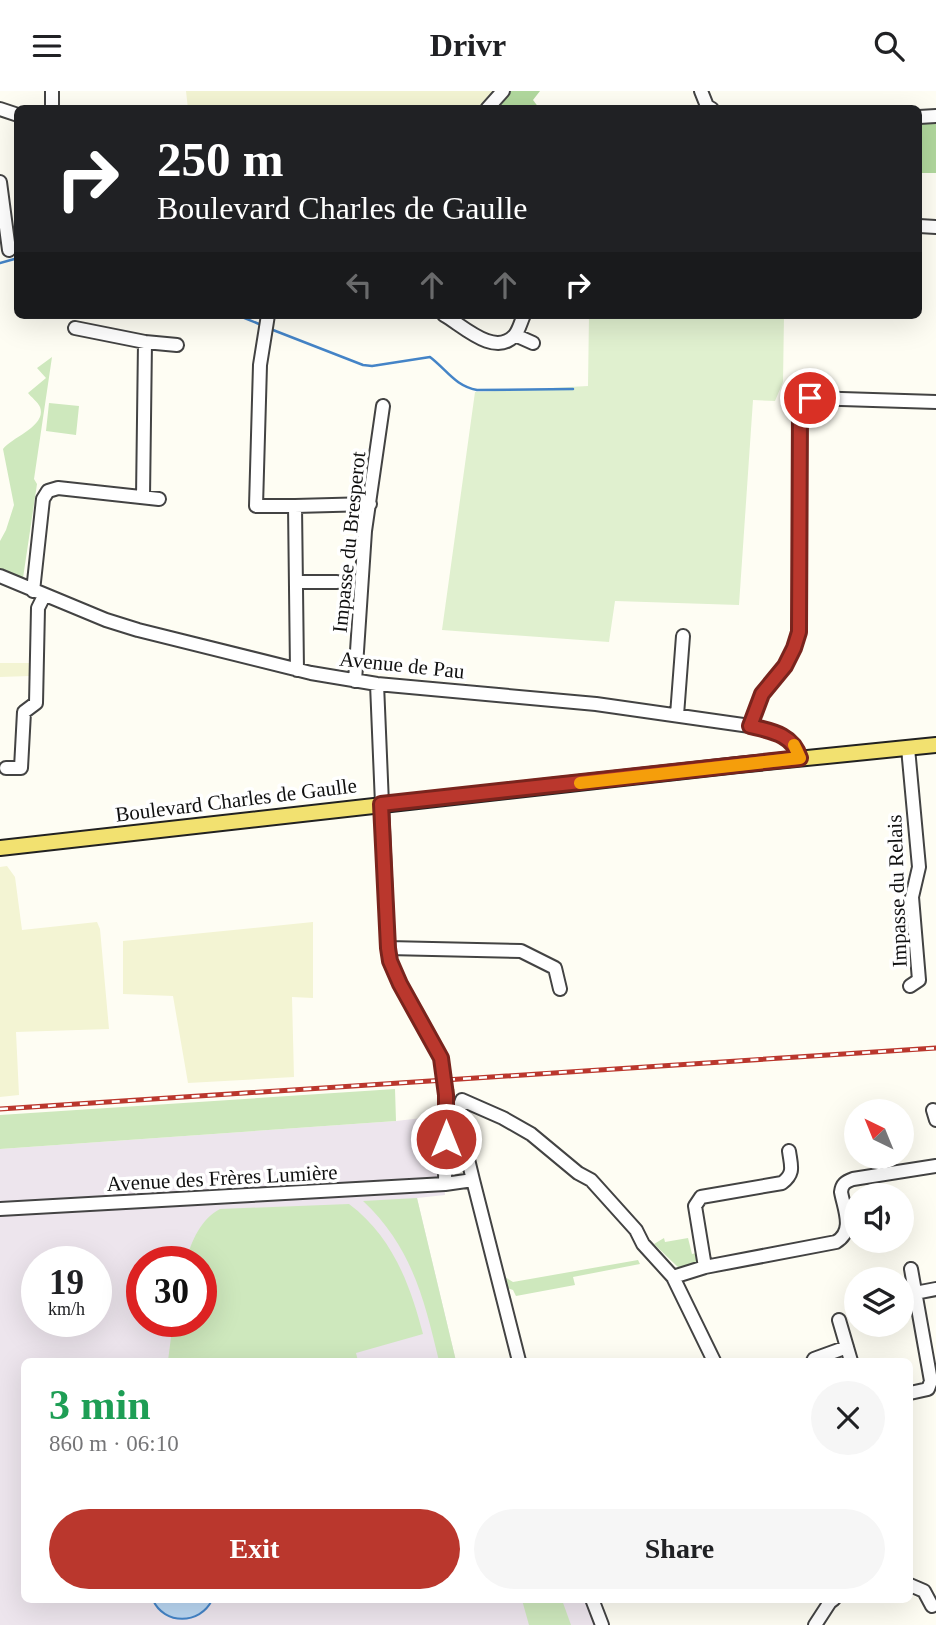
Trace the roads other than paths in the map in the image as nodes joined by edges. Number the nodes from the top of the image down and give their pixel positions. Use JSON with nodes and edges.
{"nodes":[{"id":1,"x":503,"y":91,"type":"edge"},
{"id":2,"x":491,"y":105,"type":"edge"},
{"id":3,"x":0,"y":182,"type":"edge"},
{"id":4,"x":9,"y":250,"type":"dead end"},
{"id":5,"x":267,"y":319,"type":"edge"},
{"id":6,"x":450,"y":319,"type":"edge"},
{"id":7,"x":522,"y":319,"type":"edge"},
{"id":8,"x":75,"y":328,"type":"dead end"},
{"id":9,"x":514,"y":335,"type":"junction"},
{"id":10,"x":145,"y":342,"type":"junction"},
{"id":11,"x":533,"y":343,"type":"dead end"},
{"id":12,"x":177,"y":345,"type":"dead end"},
{"id":13,"x":936,"y":402,"type":"edge"},
{"id":14,"x":383,"y":406,"type":"dead end"},
{"id":15,"x":143,"y":497,"type":"junction"},
{"id":16,"x":159,"y":499,"type":"dead end"},
{"id":17,"x":370,"y":504,"type":"junction"},
{"id":18,"x":295,"y":506,"type":"junction"},
{"id":19,"x":0,"y":576,"type":"edge"},
{"id":20,"x":296,"y":582,"type":"junction"},
{"id":21,"x":337,"y":582,"type":"dead end"},
{"id":22,"x":39,"y":593,"type":"junction"},
{"id":23,"x":683,"y":636,"type":"dead end"},
{"id":24,"x":297,"y":670,"type":"junction"},
{"id":25,"x":355,"y":681,"type":"junction"},
{"id":26,"x":377,"y":684,"type":"junction"},
{"id":27,"x":677,"y":715,"type":"junction"},
{"id":28,"x":750,"y":726,"type":"junction"},
{"id":29,"x":936,"y":745,"type":"edge"},
{"id":30,"x":908,"y":748,"type":"junction"},
{"id":31,"x":800,"y":758,"type":"junction"},
{"id":32,"x":6,"y":768,"type":"dead end"},
{"id":33,"x":381,"y":804,"type":"junction"},
{"id":34,"x":0,"y":848,"type":"edge"},
{"id":35,"x":388,"y":948,"type":"junction"},
{"id":36,"x":910,"y":986,"type":"dead end"},
{"id":37,"x":561,"y":989,"type":"dead end"},
{"id":38,"x":789,"y":1151,"type":"dead end"},
{"id":39,"x":936,"y":1166,"type":"edge"},
{"id":40,"x":445,"y":1184,"type":"junction"},
{"id":41,"x":474,"y":1187,"type":"junction"},
{"id":42,"x":0,"y":1209,"type":"edge"},
{"id":43,"x":705,"y":1267,"type":"junction"},
{"id":44,"x":673,"y":1277,"type":"junction"},
{"id":45,"x":914,"y":1287,"type":"edge"},
{"id":46,"x":936,"y":1289,"type":"edge"},
{"id":47,"x":915,"y":1293,"type":"junction"},
{"id":48,"x":839,"y":1320,"type":"dead end"},
{"id":49,"x":846,"y":1347,"type":"junction"},
{"id":50,"x":518,"y":1358,"type":"edge"},
{"id":51,"x":713,"y":1358,"type":"edge"},
{"id":52,"x":817,"y":1358,"type":"edge"},
{"id":53,"x":850,"y":1358,"type":"edge"},
{"id":54,"x":913,"y":1392,"type":"edge"},
{"id":55,"x":913,"y":1586,"type":"edge"},
{"id":56,"x":594,"y":1603,"type":"edge"},
{"id":57,"x":829,"y":1603,"type":"edge"},
{"id":58,"x":932,"y":1606,"type":"dead end"},
{"id":59,"x":602,"y":1625,"type":"edge"},
{"id":60,"x":815,"y":1625,"type":"edge"}],
"edges":[{"from":1,"to":2,"type":"street"},
{"from":3,"to":4,"type":"street"},
{"from":5,"to":18,"type":"street"},
{"from":6,"to":9,"type":"street"},
{"from":7,"to":9,"type":"street"},
{"from":8,"to":10,"type":"street"},
{"from":9,"to":11,"type":"street"},
{"from":10,"to":12,"type":"street"},
{"from":10,"to":15,"type":"street"},
{"from":13,"to":28,"type":"street"},
{"from":14,"to":17,"type":"street","name":"Impasse du Bresperot"},
{"from":15,"to":16,"type":"street"},
{"from":15,"to":22,"type":"street"},
{"from":17,"to":18,"type":"street"},
{"from":17,"to":25,"type":"street","name":"Impasse du Bresperot"},
{"from":18,"to":20,"type":"street"},
{"from":19,"to":22,"type":"street","name":"Avenue de Pau"},
{"from":20,"to":21,"type":"street"},
{"from":20,"to":24,"type":"street"},
{"from":22,"to":24,"type":"street","name":"Avenue de Pau"},
{"from":22,"to":32,"type":"street"},
{"from":23,"to":27,"type":"street"},
{"from":24,"to":25,"type":"street","name":"Avenue de Pau"},
{"from":25,"to":26,"type":"street","name":"Avenue de Pau"},
{"from":26,"to":27,"type":"street","name":"Avenue de Pau"},
{"from":26,"to":33,"type":"street"},
{"from":27,"to":28,"type":"street","name":"Avenue de Pau"},
{"from":28,"to":31,"type":"street","name":"Avenue de Pau"},
{"from":29,"to":30,"type":"main road","name":"Boulevard Charles de Gaulle"},
{"from":30,"to":31,"type":"main road","name":"Boulevard Charles de Gaulle"},
{"from":30,"to":36,"type":"street","name":"Impasse du Relais"},
{"from":31,"to":33,"type":"main road","name":"Boulevard Charles de Gaulle"},
{"from":33,"to":34,"type":"main road","name":"Boulevard Charles de Gaulle"},
{"from":33,"to":35,"type":"street"},
{"from":35,"to":37,"type":"street"},
{"from":35,"to":40,"type":"street"},
{"from":38,"to":43,"type":"street"},
{"from":39,"to":43,"type":"street"},
{"from":40,"to":41,"type":"street","name":"Avenue des Frères Lumière"},
{"from":40,"to":42,"type":"street","name":"Avenue des Frères Lumière"},
{"from":41,"to":44,"type":"street"},
{"from":41,"to":50,"type":"street"},
{"from":43,"to":44,"type":"street"},
{"from":44,"to":51,"type":"street"},
{"from":45,"to":47,"type":"street"},
{"from":46,"to":47,"type":"street"},
{"from":47,"to":54,"type":"street"},
{"from":48,"to":49,"type":"street"},
{"from":49,"to":52,"type":"street"},
{"from":49,"to":53,"type":"street"},
{"from":55,"to":58,"type":"street"},
{"from":56,"to":59,"type":"street"},
{"from":57,"to":60,"type":"street"}]}
